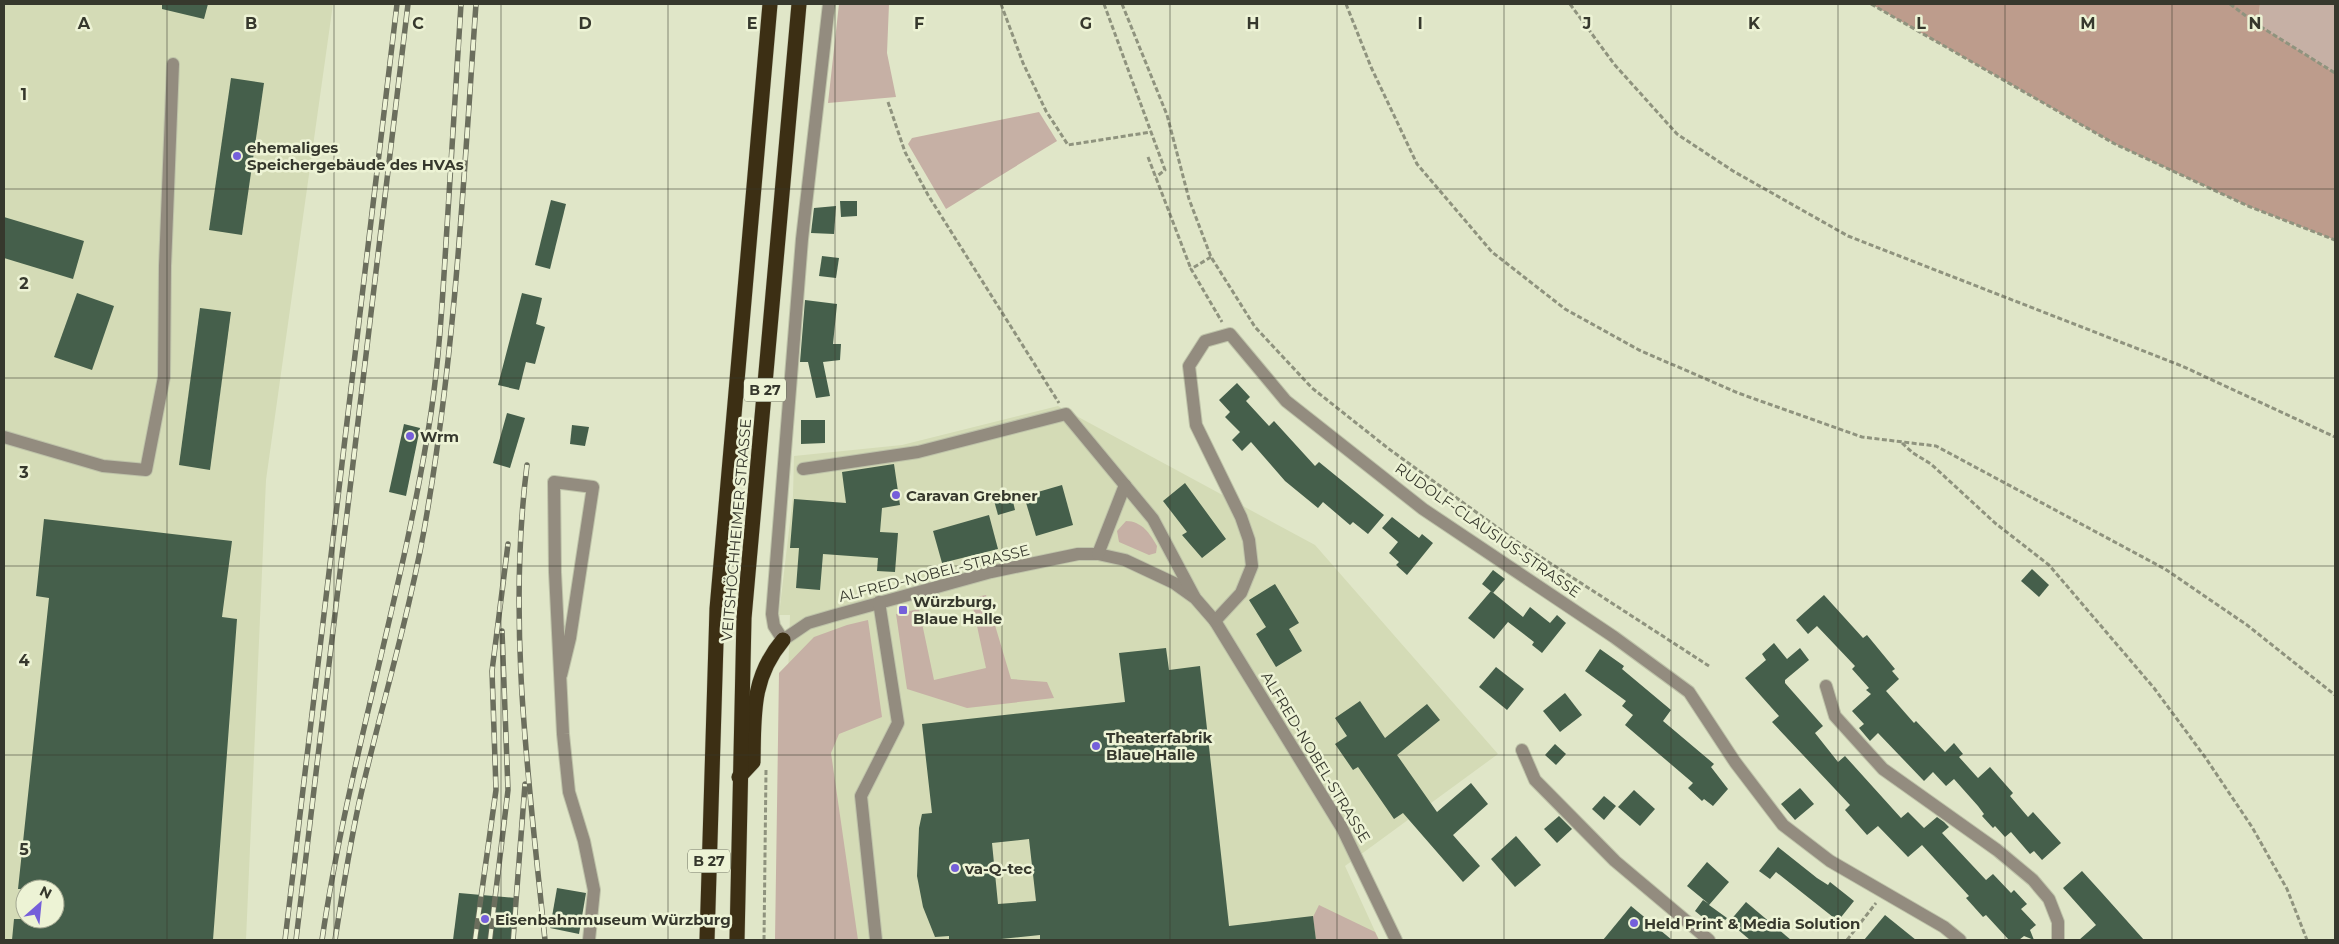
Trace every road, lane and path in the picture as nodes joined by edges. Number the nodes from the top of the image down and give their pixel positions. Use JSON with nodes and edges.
{"nodes":[{"id":1,"x":770,"y":4,"type":"edge"},
{"id":2,"x":799,"y":4,"type":"edge"},
{"id":3,"x":830,"y":4,"type":"edge"},
{"id":4,"x":1001,"y":4,"type":"edge"},
{"id":5,"x":1104,"y":4,"type":"edge"},
{"id":6,"x":1122,"y":4,"type":"edge"},
{"id":7,"x":1346,"y":4,"type":"edge"},
{"id":8,"x":1570,"y":4,"type":"edge"},
{"id":9,"x":1871,"y":4,"type":"edge"},
{"id":10,"x":2230,"y":4,"type":"edge"},
{"id":11,"x":173,"y":64,"type":"dead end"},
{"id":12,"x":2335,"y":73,"type":"edge"},
{"id":13,"x":888,"y":102,"type":"dead end"},
{"id":14,"x":1151,"y":132,"type":"junction"},
{"id":15,"x":1148,"y":157,"type":"dead end"},
{"id":16,"x":1156,"y":177,"type":"junction"},
{"id":17,"x":2335,"y":240,"type":"edge"},
{"id":18,"x":1211,"y":256,"type":"junction"},
{"id":19,"x":1191,"y":270,"type":"junction"},
{"id":20,"x":1230,"y":334,"type":"junction"},
{"id":21,"x":1066,"y":414,"type":"junction"},
{"id":22,"x":2335,"y":436,"type":"edge"},
{"id":23,"x":4,"y":437,"type":"edge"},
{"id":24,"x":1901,"y":442,"type":"junction"},
{"id":25,"x":802,"y":469,"type":"dead end"},
{"id":26,"x":1125,"y":485,"type":"junction"},
{"id":27,"x":1098,"y":554,"type":"junction"},
{"id":28,"x":1195,"y":598,"type":"junction"},
{"id":29,"x":879,"y":602,"type":"junction"},
{"id":30,"x":1215,"y":621,"type":"junction"},
{"id":31,"x":783,"y":640,"type":"junction"},
{"id":32,"x":1709,"y":666,"type":"dead end"},
{"id":33,"x":561,"y":675,"type":"junction"},
{"id":34,"x":1826,"y":686,"type":"dead end"},
{"id":35,"x":2335,"y":695,"type":"edge"},
{"id":36,"x":1522,"y":750,"type":"dead end"},
{"id":37,"x":739,"y":777,"type":"junction"},
{"id":38,"x":766,"y":827,"type":"dead end"},
{"id":39,"x":1885,"y":892,"type":"junction"},
{"id":40,"x":589,"y":940,"type":"edge"},
{"id":41,"x":707,"y":940,"type":"edge"},
{"id":42,"x":736,"y":940,"type":"edge"},
{"id":43,"x":764,"y":940,"type":"edge"},
{"id":44,"x":876,"y":940,"type":"edge"},
{"id":45,"x":1396,"y":940,"type":"edge"},
{"id":46,"x":1709,"y":940,"type":"edge"},
{"id":47,"x":1847,"y":940,"type":"edge"},
{"id":48,"x":1960,"y":940,"type":"edge"},
{"id":49,"x":2058,"y":940,"type":"edge"},
{"id":50,"x":2307,"y":940,"type":"edge"}],
"edges":[{"from":1,"to":41,"type":"highway","name":"VEITSHÖCHHEIMER STRASSE","number":"B 27"},
{"from":2,"to":37,"type":"highway","name":"VEITSHÖCHHEIMER STRASSE","number":"B 27"},
{"from":3,"to":31,"type":"street"},
{"from":4,"to":14,"type":"path"},
{"from":5,"to":14,"type":"path"},
{"from":6,"to":18,"type":"path"},
{"from":7,"to":24,"type":"path"},
{"from":8,"to":22,"type":"path"},
{"from":9,"to":17,"type":"path"},
{"from":10,"to":12,"type":"path"},
{"from":11,"to":23,"type":"street"},
{"from":13,"to":21,"type":"path"},
{"from":14,"to":16,"type":"path"},
{"from":15,"to":16,"type":"path"},
{"from":16,"to":19,"type":"path"},
{"from":18,"to":19,"type":"path"},
{"from":18,"to":32,"type":"path"},
{"from":19,"to":20,"type":"path"},
{"from":20,"to":30,"type":"street"},
{"from":20,"to":39,"type":"street","name":"RUDOLF-CLAUSIUS-STRASSE"},
{"from":21,"to":25,"type":"street"},
{"from":21,"to":26,"type":"street","name":"ALFRED-NOBEL-STRASSE"},
{"from":24,"to":35,"type":"path"},
{"from":24,"to":50,"type":"path"},
{"from":26,"to":27,"type":"street"},
{"from":26,"to":28,"type":"street","name":"ALFRED-NOBEL-STRASSE"},
{"from":27,"to":28,"type":"street","name":"ALFRED-NOBEL-STRASSE"},
{"from":27,"to":29,"type":"street","name":"ALFRED-NOBEL-STRASSE"},
{"from":28,"to":30,"type":"street","name":"ALFRED-NOBEL-STRASSE"},
{"from":29,"to":31,"type":"street","name":"ALFRED-NOBEL-STRASSE"},
{"from":29,"to":44,"type":"street"},
{"from":30,"to":45,"type":"street","name":"ALFRED-NOBEL-STRASSE"},
{"from":31,"to":37,"type":"highway"},
{"from":33,"to":33,"type":"street"},
{"from":33,"to":40,"type":"street"},
{"from":34,"to":49,"type":"street"},
{"from":36,"to":46,"type":"street"},
{"from":37,"to":42,"type":"highway","name":"VEITSHÖCHHEIMER STRASSE","number":"B 27"},
{"from":38,"to":43,"type":"path"},
{"from":39,"to":47,"type":"path"},
{"from":39,"to":48,"type":"street","name":"RUDOLF-CLAUSIUS-STRASSE"}]}
